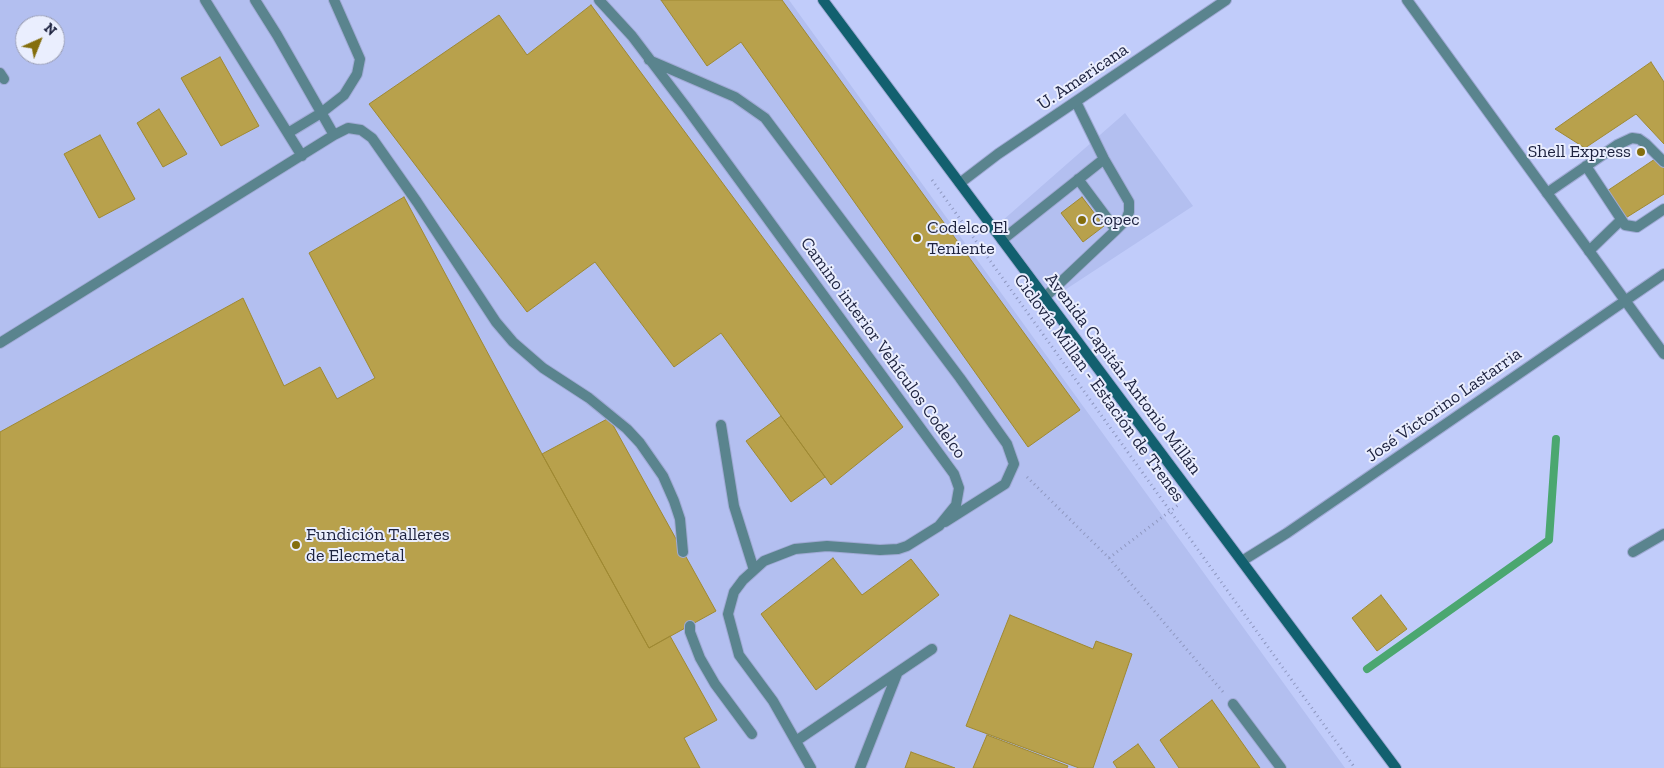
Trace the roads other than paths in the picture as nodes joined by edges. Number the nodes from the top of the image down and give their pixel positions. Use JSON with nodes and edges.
{"nodes":[{"id":1,"x":205,"y":0,"type":"edge"},
{"id":2,"x":255,"y":0,"type":"edge"},
{"id":3,"x":334,"y":0,"type":"edge"},
{"id":4,"x":599,"y":0,"type":"edge"},
{"id":5,"x":824,"y":0,"type":"edge"},
{"id":6,"x":1226,"y":0,"type":"edge"},
{"id":7,"x":1407,"y":0,"type":"edge"},
{"id":8,"x":648,"y":59,"type":"junction"},
{"id":9,"x":1076,"y":102,"type":"junction"},
{"id":10,"x":321,"y":113,"type":"junction"},
{"id":11,"x":288,"y":133,"type":"junction"},
{"id":12,"x":334,"y":135,"type":"junction"},
{"id":13,"x":302,"y":156,"type":"junction"},
{"id":14,"x":1104,"y":159,"type":"junction"},
{"id":15,"x":1664,"y":162,"type":"edge"},
{"id":16,"x":1586,"y":166,"type":"junction"},
{"id":17,"x":1078,"y":180,"type":"junction"},
{"id":18,"x":960,"y":183,"type":"junction"},
{"id":19,"x":1547,"y":193,"type":"junction"},
{"id":20,"x":1663,"y":211,"type":"edge"},
{"id":21,"x":1621,"y":220,"type":"junction"},
{"id":22,"x":1116,"y":230,"type":"junction"},
{"id":23,"x":1002,"y":240,"type":"junction"},
{"id":24,"x":1589,"y":251,"type":"junction"},
{"id":25,"x":1664,"y":274,"type":"edge"},
{"id":26,"x":1045,"y":297,"type":"junction"},
{"id":27,"x":1626,"y":301,"type":"junction"},
{"id":28,"x":0,"y":343,"type":"edge"},
{"id":29,"x":1664,"y":354,"type":"edge"},
{"id":30,"x":721,"y":425,"type":"dead end"},
{"id":31,"x":939,"y":526,"type":"junction"},
{"id":32,"x":1664,"y":534,"type":"edge"},
{"id":33,"x":683,"y":552,"type":"dead end"},
{"id":34,"x":1633,"y":552,"type":"dead end"},
{"id":35,"x":1242,"y":561,"type":"junction"},
{"id":36,"x":754,"y":570,"type":"junction"},
{"id":37,"x":690,"y":626,"type":"dead end"},
{"id":38,"x":932,"y":648,"type":"dead end"},
{"id":39,"x":897,"y":673,"type":"junction"},
{"id":40,"x":1234,"y":704,"type":"road end"},
{"id":41,"x":752,"y":734,"type":"dead end"},
{"id":42,"x":796,"y":741,"type":"junction"},
{"id":43,"x":811,"y":768,"type":"edge"},
{"id":44,"x":860,"y":768,"type":"edge"},
{"id":45,"x":1281,"y":768,"type":"edge"},
{"id":46,"x":1396,"y":768,"type":"edge"}],
"edges":[{"from":1,"to":11,"type":"street"},
{"from":2,"to":10,"type":"street"},
{"from":3,"to":10,"type":"street"},
{"from":4,"to":8,"type":"street","name":"Camino interior Vehículos Codelco"},
{"from":5,"to":18,"type":"main road","name":"Avenida Capitán Antonio Millán"},
{"from":6,"to":9,"type":"street","name":"U. Americana"},
{"from":7,"to":19,"type":"street"},
{"from":8,"to":31,"type":"street","name":"Camino interior Vehículos Codelco"},
{"from":8,"to":31,"type":"street"},
{"from":9,"to":14,"type":"street"},
{"from":9,"to":18,"type":"street","name":"U. Americana"},
{"from":10,"to":11,"type":"street"},
{"from":10,"to":12,"type":"street"},
{"from":11,"to":13,"type":"street"},
{"from":12,"to":13,"type":"street"},
{"from":12,"to":33,"type":"street"},
{"from":13,"to":28,"type":"street"},
{"from":14,"to":17,"type":"street"},
{"from":14,"to":22,"type":"street"},
{"from":15,"to":16,"type":"street"},
{"from":16,"to":19,"type":"street"},
{"from":16,"to":21,"type":"street"},
{"from":17,"to":22,"type":"street"},
{"from":17,"to":23,"type":"street"},
{"from":18,"to":23,"type":"main road","name":"Avenida Capitán Antonio Millán"},
{"from":19,"to":24,"type":"street"},
{"from":20,"to":21,"type":"street"},
{"from":21,"to":24,"type":"street"},
{"from":22,"to":26,"type":"street"},
{"from":23,"to":26,"type":"main road","name":"Avenida Capitán Antonio Millán"},
{"from":24,"to":27,"type":"street"},
{"from":25,"to":27,"type":"street","name":"José Victorino Lastarria"},
{"from":26,"to":35,"type":"main road","name":"Avenida Capitán Antonio Millán"},
{"from":27,"to":29,"type":"street"},
{"from":27,"to":35,"type":"street","name":"José Victorino Lastarria"},
{"from":30,"to":36,"type":"street"},
{"from":31,"to":36,"type":"street","name":"Camino interior Vehículos Codelco"},
{"from":32,"to":34,"type":"street"},
{"from":35,"to":46,"type":"main road","name":"Avenida Capitán Antonio Millán"},
{"from":36,"to":42,"type":"street","name":"Camino interior Vehículos Codelco"},
{"from":37,"to":41,"type":"street"},
{"from":38,"to":39,"type":"street"},
{"from":39,"to":42,"type":"street"},
{"from":39,"to":44,"type":"street"},
{"from":40,"to":45,"type":"street"},
{"from":42,"to":43,"type":"street","name":"Camino interior Vehículos Codelco"}]}
